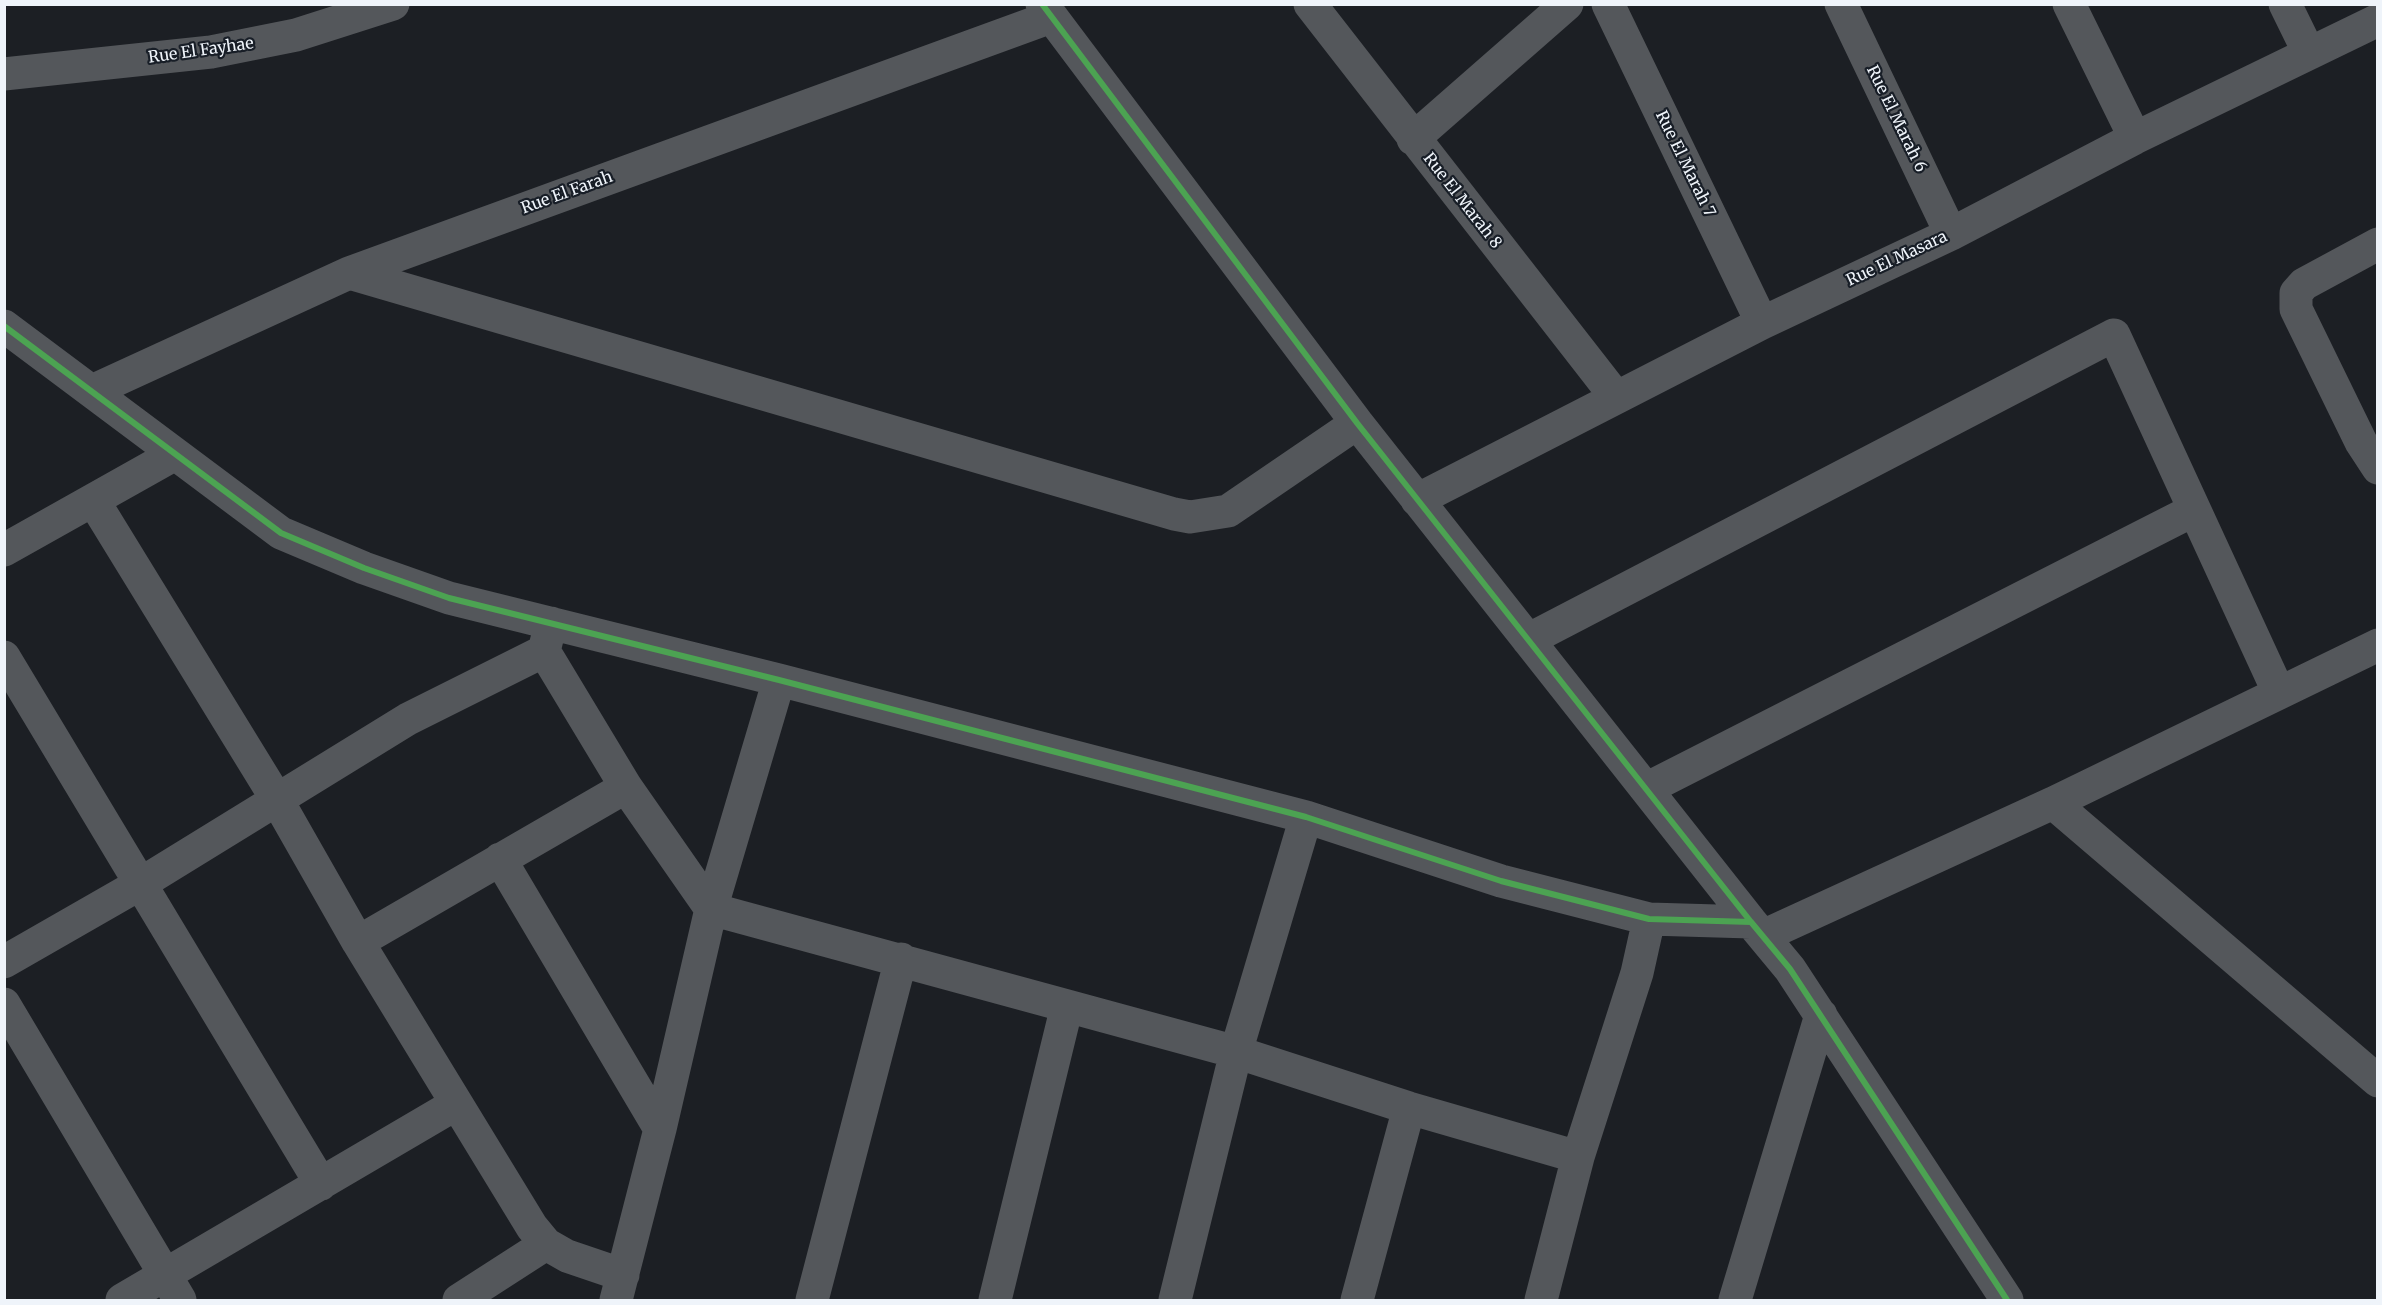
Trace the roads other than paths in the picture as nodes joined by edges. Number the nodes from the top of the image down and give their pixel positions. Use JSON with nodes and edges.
{"nodes":[{"id":1,"x":393,"y":4,"type":"edge"},
{"id":2,"x":1310,"y":4,"type":"edge"},
{"id":3,"x":1567,"y":4,"type":"edge"},
{"id":4,"x":1608,"y":4,"type":"edge"},
{"id":5,"x":1841,"y":4,"type":"edge"},
{"id":6,"x":2069,"y":4,"type":"edge"},
{"id":7,"x":2285,"y":4,"type":"edge"},
{"id":8,"x":1047,"y":11,"type":"edge"},
{"id":9,"x":2378,"y":20,"type":"edge"},
{"id":10,"x":2309,"y":53,"type":"junction"},
{"id":11,"x":4,"y":74,"type":"edge"},
{"id":12,"x":2135,"y":138,"type":"junction"},
{"id":13,"x":1413,"y":139,"type":"junction"},
{"id":14,"x":1951,"y":234,"type":"junction"},
{"id":15,"x":2378,"y":244,"type":"edge"},
{"id":16,"x":349,"y":273,"type":"junction"},
{"id":17,"x":1762,"y":323,"type":"junction"},
{"id":18,"x":8,"y":334,"type":"edge"},
{"id":19,"x":92,"y":392,"type":"junction"},
{"id":20,"x":1616,"y":397,"type":"junction"},
{"id":21,"x":1357,"y":423,"type":"junction"},
{"id":22,"x":2372,"y":448,"type":"edge"},
{"id":23,"x":175,"y":454,"type":"junction"},
{"id":24,"x":93,"y":500,"type":"junction"},
{"id":25,"x":1417,"y":500,"type":"junction"},
{"id":26,"x":2194,"y":510,"type":"junction"},
{"id":27,"x":4,"y":550,"type":"edge"},
{"id":28,"x":547,"y":637,"type":"junction"},
{"id":29,"x":1528,"y":640,"type":"junction"},
{"id":30,"x":2378,"y":645,"type":"edge"},
{"id":31,"x":4,"y":657,"type":"edge"},
{"id":32,"x":778,"y":680,"type":"junction"},
{"id":33,"x":2279,"y":693,"type":"junction"},
{"id":34,"x":626,"y":787,"type":"junction"},
{"id":35,"x":1646,"y":789,"type":"junction"},
{"id":36,"x":276,"y":798,"type":"junction"},
{"id":37,"x":2053,"y":803,"type":"junction"},
{"id":38,"x":1306,"y":817,"type":"junction"},
{"id":39,"x":500,"y":859,"type":"junction"},
{"id":40,"x":140,"y":884,"type":"junction"},
{"id":41,"x":711,"y":909,"type":"junction"},
{"id":42,"x":1649,"y":919,"type":"junction"},
{"id":43,"x":1757,"y":929,"type":"junction"},
{"id":44,"x":358,"y":942,"type":"junction"},
{"id":45,"x":901,"y":959,"type":"junction"},
{"id":46,"x":4,"y":962,"type":"edge"},
{"id":47,"x":4,"y":1004,"type":"edge"},
{"id":48,"x":1067,"y":1006,"type":"junction"},
{"id":49,"x":1821,"y":1015,"type":"junction"},
{"id":50,"x":1236,"y":1052,"type":"junction"},
{"id":51,"x":2378,"y":1081,"type":"edge"},
{"id":52,"x":456,"y":1104,"type":"junction"},
{"id":53,"x":1409,"y":1108,"type":"junction"},
{"id":54,"x":660,"y":1130,"type":"junction"},
{"id":55,"x":1578,"y":1157,"type":"junction"},
{"id":56,"x":321,"y":1184,"type":"junction"},
{"id":57,"x":546,"y":1244,"type":"junction"},
{"id":58,"x":173,"y":1288,"type":"edge"},
{"id":59,"x":619,"y":1288,"type":"edge"},
{"id":60,"x":1745,"y":1294,"type":"edge"},
{"id":61,"x":122,"y":1300,"type":"edge"},
{"id":62,"x":459,"y":1300,"type":"edge"},
{"id":63,"x":812,"y":1300,"type":"edge"},
{"id":64,"x":995,"y":1300,"type":"edge"},
{"id":65,"x":1175,"y":1300,"type":"edge"},
{"id":66,"x":1357,"y":1300,"type":"edge"},
{"id":67,"x":1541,"y":1300,"type":"edge"},
{"id":68,"x":2007,"y":1300,"type":"edge"}],
"edges":[{"from":1,"to":11,"type":"street","name":"Rue El Fayhae"},
{"from":2,"to":13,"type":"street","name":"Rue El Marah 8"},
{"from":3,"to":13,"type":"street"},
{"from":4,"to":17,"type":"street","name":"Rue El Marah 7"},
{"from":5,"to":14,"type":"street","name":"Rue El Marah 6"},
{"from":6,"to":12,"type":"street"},
{"from":7,"to":10,"type":"street"},
{"from":8,"to":16,"type":"street","name":"Rue El Farah"},
{"from":8,"to":21,"type":"street"},
{"from":9,"to":10,"type":"street","name":"Rue El Masara"},
{"from":10,"to":12,"type":"street","name":"Rue El Masara"},
{"from":12,"to":14,"type":"street","name":"Rue El Masara"},
{"from":13,"to":20,"type":"street","name":"Rue El Marah 8"},
{"from":14,"to":17,"type":"street","name":"Rue El Masara"},
{"from":15,"to":22,"type":"street"},
{"from":16,"to":19,"type":"street","name":"Rue El Farah"},
{"from":16,"to":21,"type":"street"},
{"from":17,"to":20,"type":"street","name":"Rue El Masara"},
{"from":18,"to":19,"type":"street"},
{"from":19,"to":23,"type":"street"},
{"from":20,"to":25,"type":"street","name":"Rue El Masara"},
{"from":21,"to":25,"type":"street"},
{"from":23,"to":24,"type":"street"},
{"from":23,"to":28,"type":"street"},
{"from":24,"to":27,"type":"street"},
{"from":24,"to":36,"type":"street"},
{"from":25,"to":29,"type":"street"},
{"from":26,"to":29,"type":"street"},
{"from":26,"to":33,"type":"street"},
{"from":26,"to":35,"type":"street"},
{"from":28,"to":32,"type":"street"},
{"from":28,"to":34,"type":"street"},
{"from":28,"to":36,"type":"street"},
{"from":29,"to":35,"type":"street"},
{"from":30,"to":33,"type":"street"},
{"from":31,"to":40,"type":"street"},
{"from":32,"to":38,"type":"street"},
{"from":32,"to":41,"type":"street"},
{"from":33,"to":37,"type":"street"},
{"from":34,"to":39,"type":"street"},
{"from":34,"to":41,"type":"street"},
{"from":35,"to":43,"type":"street"},
{"from":36,"to":40,"type":"street"},
{"from":36,"to":44,"type":"street"},
{"from":37,"to":43,"type":"street"},
{"from":37,"to":51,"type":"street"},
{"from":38,"to":42,"type":"street"},
{"from":38,"to":50,"type":"street"},
{"from":39,"to":44,"type":"street"},
{"from":39,"to":54,"type":"street"},
{"from":40,"to":46,"type":"street"},
{"from":40,"to":56,"type":"street"},
{"from":41,"to":45,"type":"street"},
{"from":41,"to":54,"type":"street"},
{"from":42,"to":43,"type":"street"},
{"from":42,"to":55,"type":"street"},
{"from":43,"to":49,"type":"street"},
{"from":44,"to":52,"type":"street"},
{"from":45,"to":48,"type":"street"},
{"from":45,"to":63,"type":"street"},
{"from":47,"to":58,"type":"street"},
{"from":48,"to":50,"type":"street"},
{"from":48,"to":64,"type":"street"},
{"from":49,"to":60,"type":"street"},
{"from":49,"to":68,"type":"street"},
{"from":50,"to":53,"type":"street"},
{"from":50,"to":65,"type":"street"},
{"from":52,"to":56,"type":"street"},
{"from":52,"to":57,"type":"street"},
{"from":53,"to":55,"type":"street"},
{"from":53,"to":66,"type":"street"},
{"from":54,"to":59,"type":"street"},
{"from":55,"to":67,"type":"street"},
{"from":56,"to":58,"type":"street"},
{"from":57,"to":59,"type":"street"},
{"from":57,"to":62,"type":"street"},
{"from":58,"to":61,"type":"street"}]}
